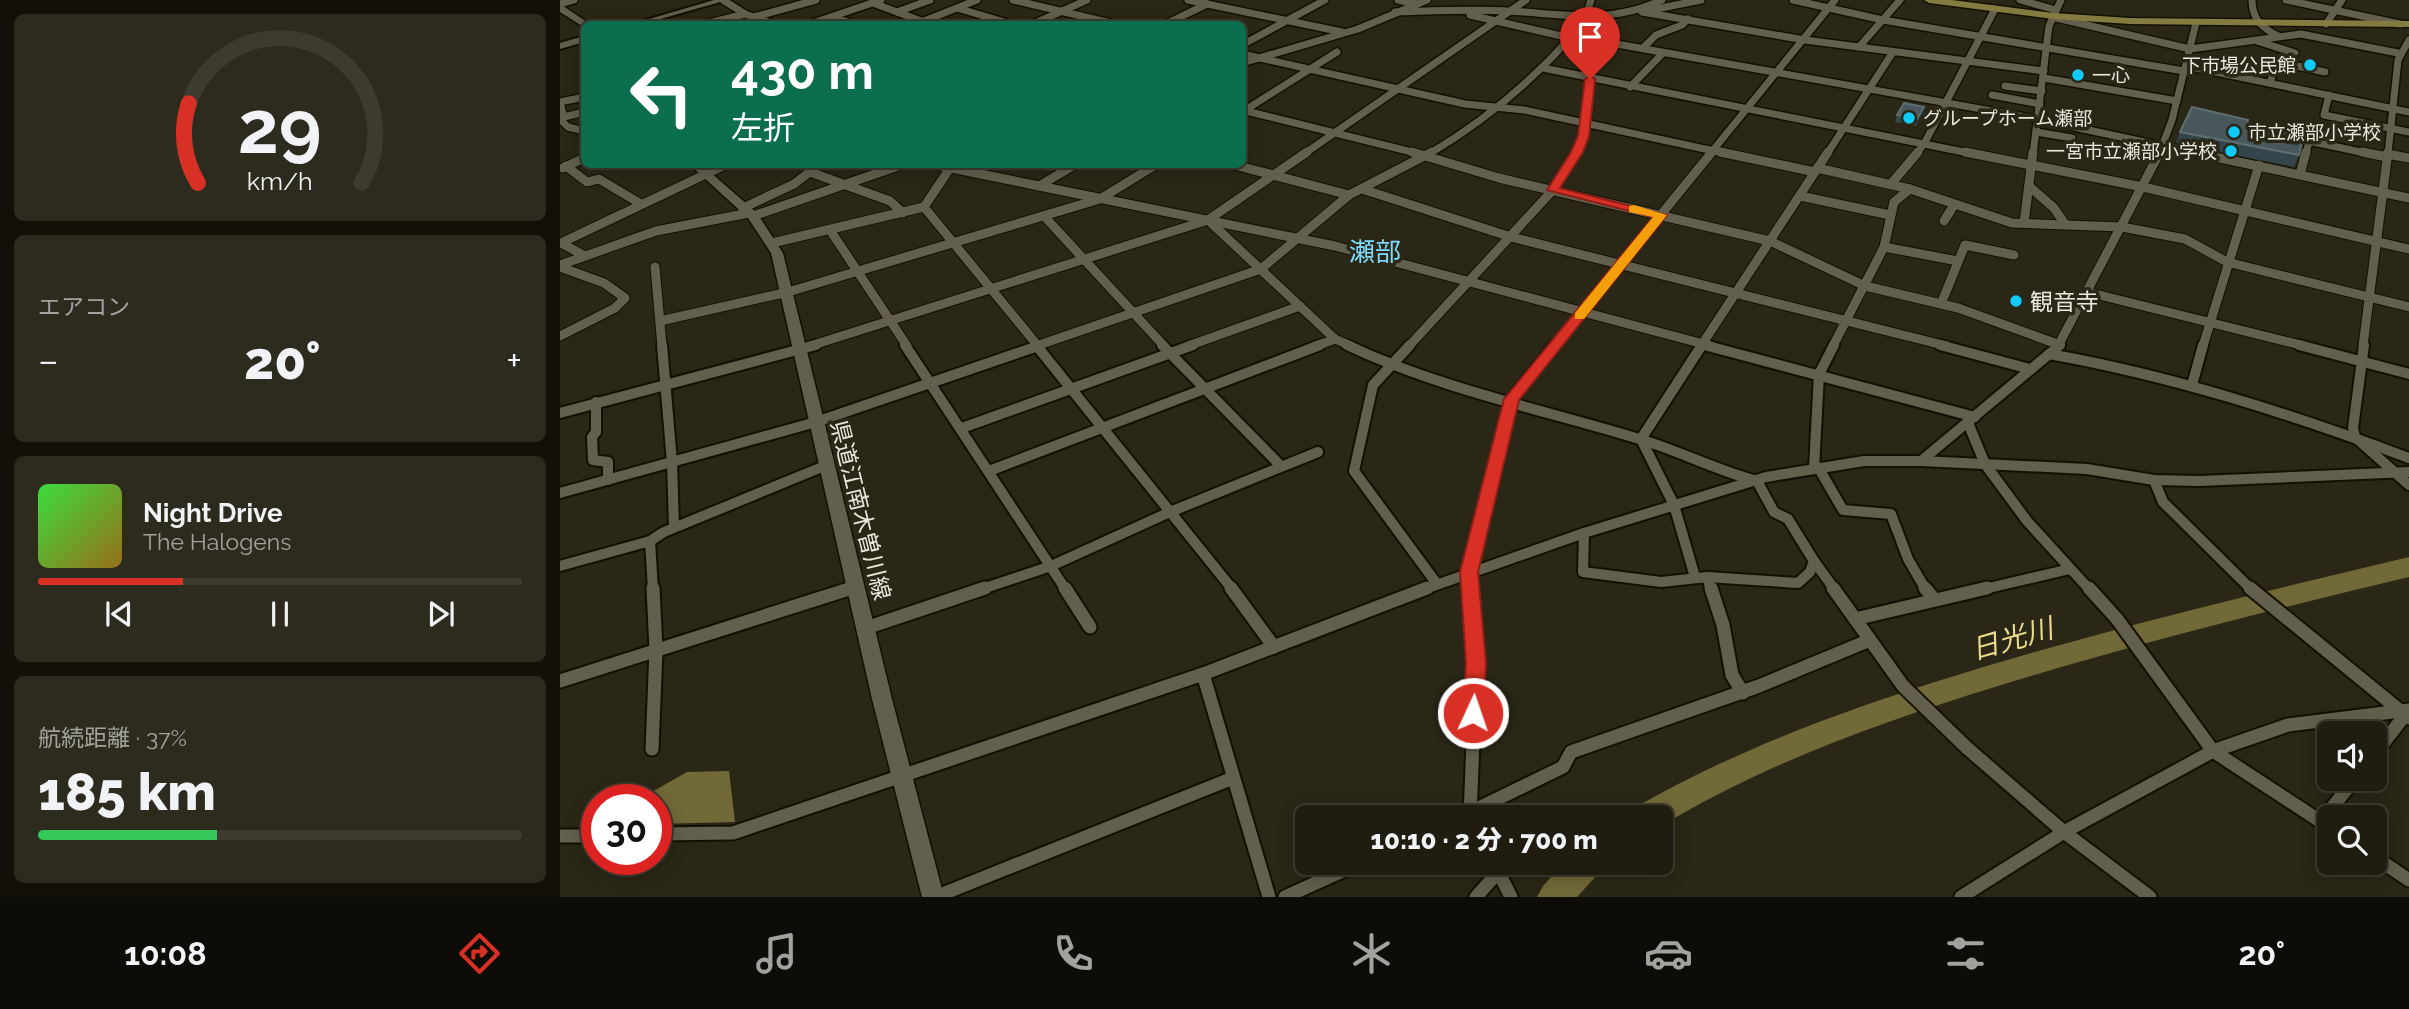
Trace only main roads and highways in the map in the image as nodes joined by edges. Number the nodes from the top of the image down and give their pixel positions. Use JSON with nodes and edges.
{"nodes":[{"id":1,"x":1929,"y":0,"type":"edge"},
{"id":2,"x":560,"y":6,"type":"edge"},
{"id":3,"x":582,"y":21,"type":"edge"},
{"id":4,"x":2405,"y":24,"type":"edge"},
{"id":5,"x":698,"y":168,"type":"edge"},
{"id":6,"x":934,"y":897,"type":"edge"}],
"edges":[{"from":1,"to":4,"type":"main road"},
{"from":2,"to":3,"type":"main road"},
{"from":5,"to":6,"type":"main road","name":"県道江南木曽川線"}]}
